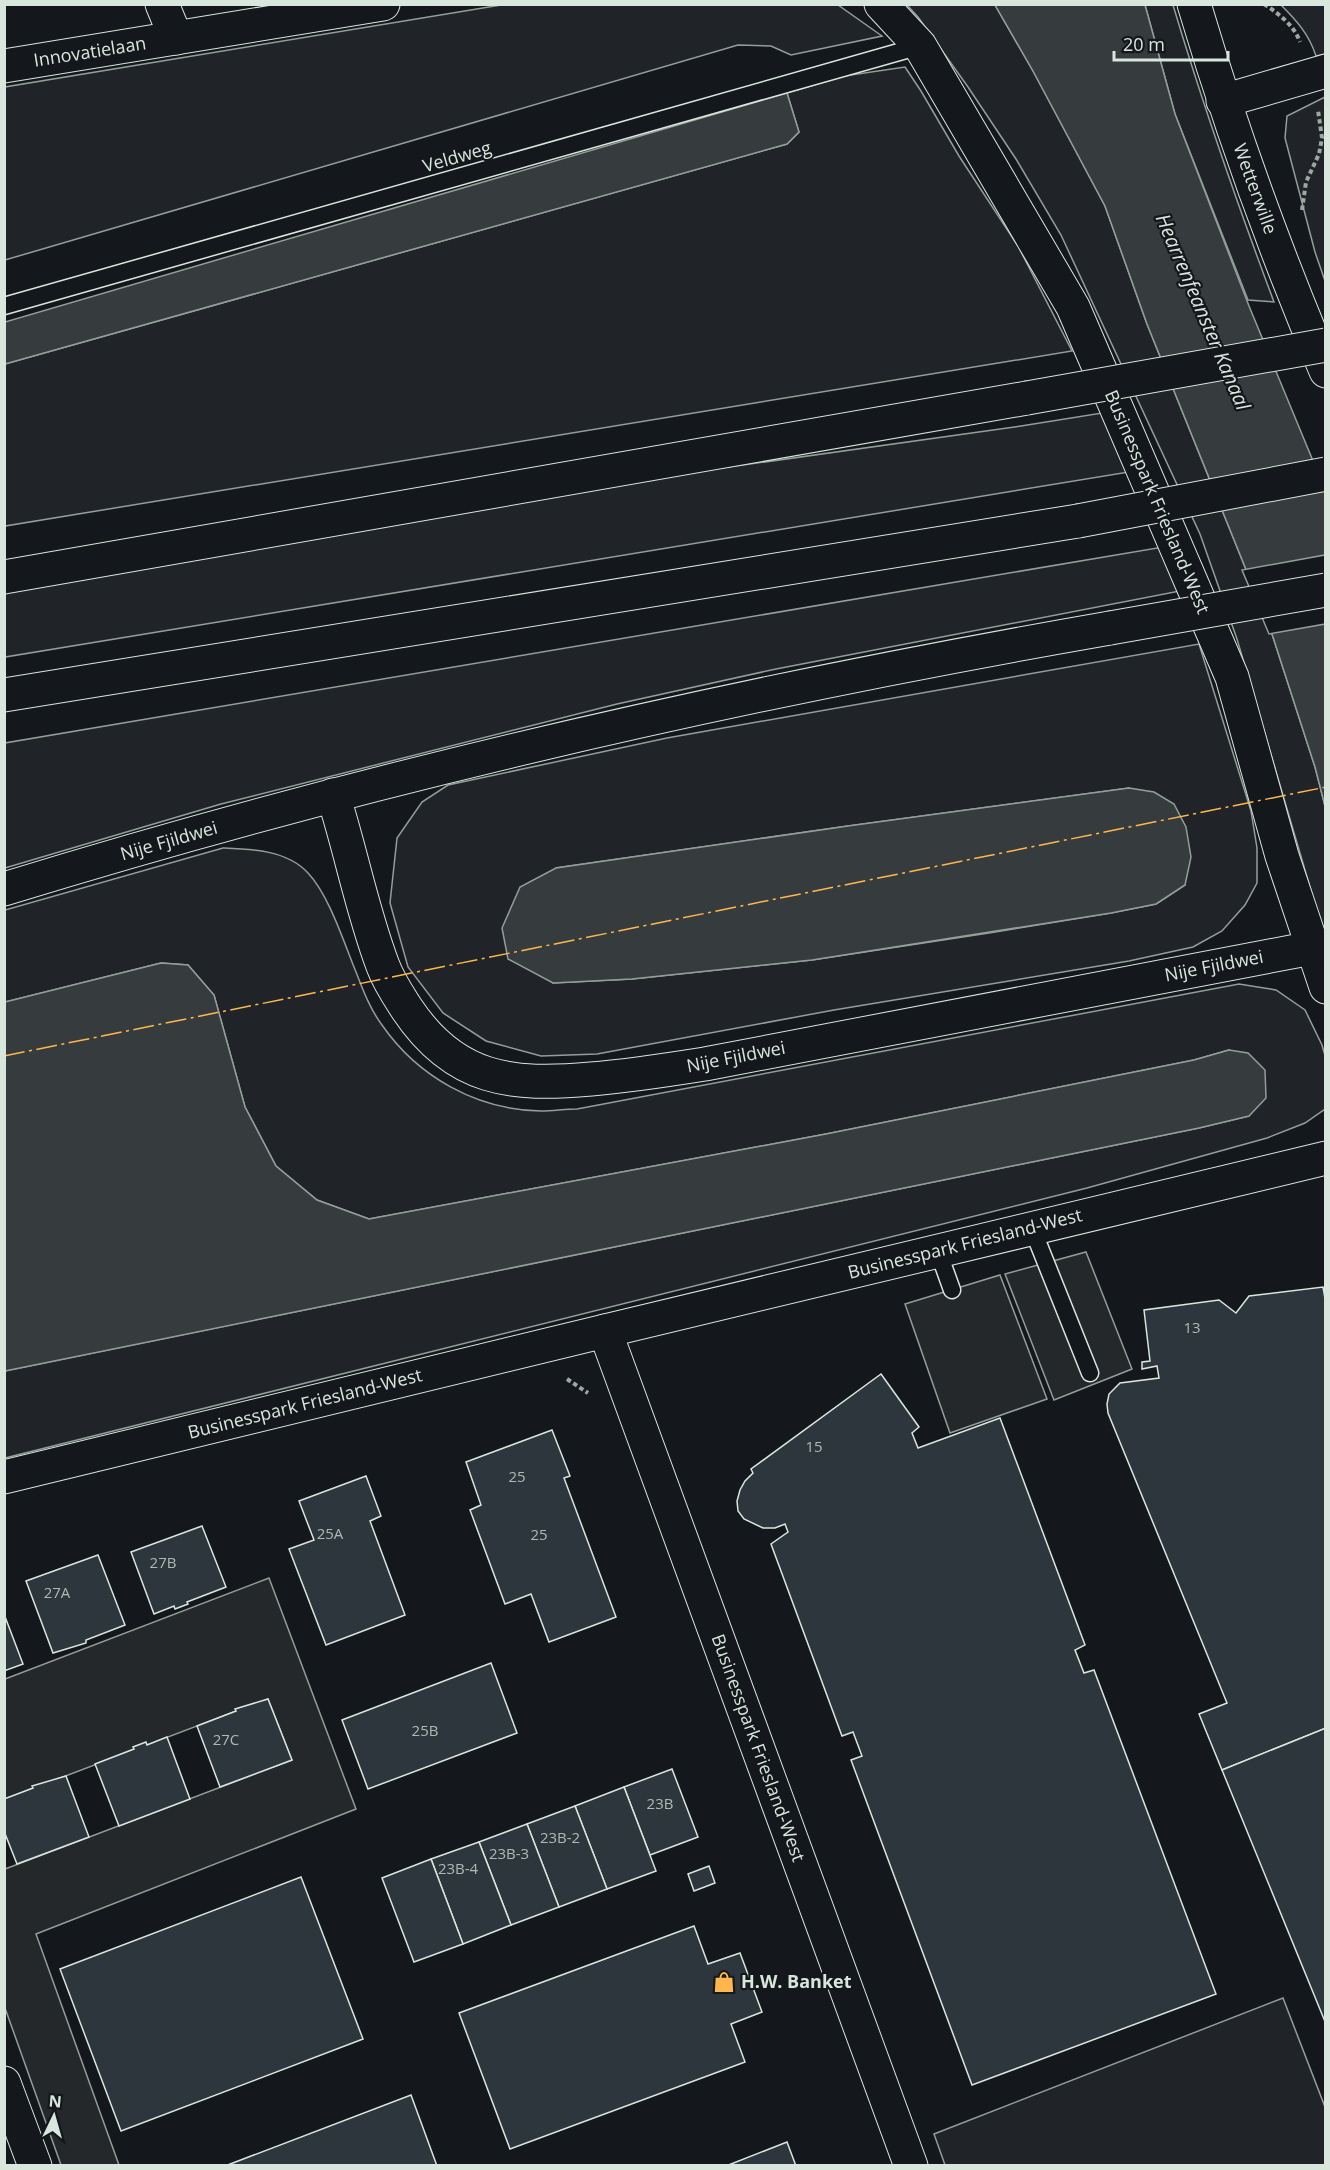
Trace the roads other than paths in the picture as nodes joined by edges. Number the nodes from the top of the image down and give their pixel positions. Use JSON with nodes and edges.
{"nodes":[{"id":1,"x":162,"y":4,"type":"edge"},
{"id":2,"x":383,"y":4,"type":"edge"},
{"id":3,"x":881,"y":4,"type":"edge"},
{"id":4,"x":1194,"y":4,"type":"edge"},
{"id":5,"x":176,"y":38,"type":"junction"},
{"id":6,"x":920,"y":46,"type":"junction"},
{"id":7,"x":4,"y":66,"type":"edge"},
{"id":8,"x":1317,"y":73,"type":"edge"},
{"id":9,"x":1223,"y":100,"type":"junction"},
{"id":10,"x":4,"y":306,"type":"edge"},
{"id":11,"x":1326,"y":345,"type":"edge"},
{"id":12,"x":1326,"y":371,"type":"edge"},
{"id":13,"x":1326,"y":474,"type":"edge"},
{"id":14,"x":4,"y":577,"type":"edge"},
{"id":15,"x":1326,"y":590,"type":"edge"},
{"id":16,"x":4,"y":695,"type":"edge"},
{"id":17,"x":333,"y":795,"type":"junction"},
{"id":18,"x":4,"y":890,"type":"edge"},
{"id":19,"x":1312,"y":948,"type":"junction"},
{"id":20,"x":1326,"y":987,"type":"edge"},
{"id":21,"x":1326,"y":1158,"type":"edge"},
{"id":22,"x":1032,"y":1228,"type":"junction"},
{"id":23,"x":938,"y":1251,"type":"junction"},
{"id":24,"x":952,"y":1290,"type":"dead end"},
{"id":25,"x":605,"y":1330,"type":"junction"},
{"id":26,"x":1090,"y":1373,"type":"dead end"},
{"id":27,"x":4,"y":1477,"type":"edge"},
{"id":28,"x":4,"y":2084,"type":"edge"},
{"id":29,"x":35,"y":2166,"type":"edge"},
{"id":30,"x":911,"y":2166,"type":"edge"}],
"edges":[{"from":1,"to":5,"type":"main road"},
{"from":2,"to":5,"type":"main road","name":"Innovatielaan"},
{"from":3,"to":6,"type":"main road"},
{"from":4,"to":9,"type":"main road","name":"Wetterwille"},
{"from":5,"to":7,"type":"main road","name":"Innovatielaan"},
{"from":6,"to":10,"type":"lane","name":"Veldweg"},
{"from":6,"to":19,"type":"main road","name":"Businesspark Friesland-West"},
{"from":8,"to":9,"type":"main road"},
{"from":9,"to":12,"type":"main road","name":"Wetterwille"},
{"from":11,"to":14,"type":"main road","bridge":true},
{"from":13,"to":16,"type":"main road","bridge":true},
{"from":15,"to":17,"type":"main road","name":"Nije Fjildwei","bridge":true},
{"from":17,"to":18,"type":"main road","name":"Nije Fjildwei"},
{"from":17,"to":19,"type":"main road","name":"Nije Fjildwei"},
{"from":19,"to":20,"type":"main road","name":"Businesspark Friesland-West"},
{"from":21,"to":22,"type":"main road","name":"Businesspark Friesland-West"},
{"from":22,"to":23,"type":"main road","name":"Businesspark Friesland-West"},
{"from":22,"to":26,"type":"lane"},
{"from":23,"to":24,"type":"lane"},
{"from":23,"to":25,"type":"main road","name":"Businesspark Friesland-West"},
{"from":25,"to":27,"type":"main road","name":"Businesspark Friesland-West"},
{"from":25,"to":30,"type":"main road","name":"Businesspark Friesland-West"},
{"from":28,"to":29,"type":"main road"}]}
